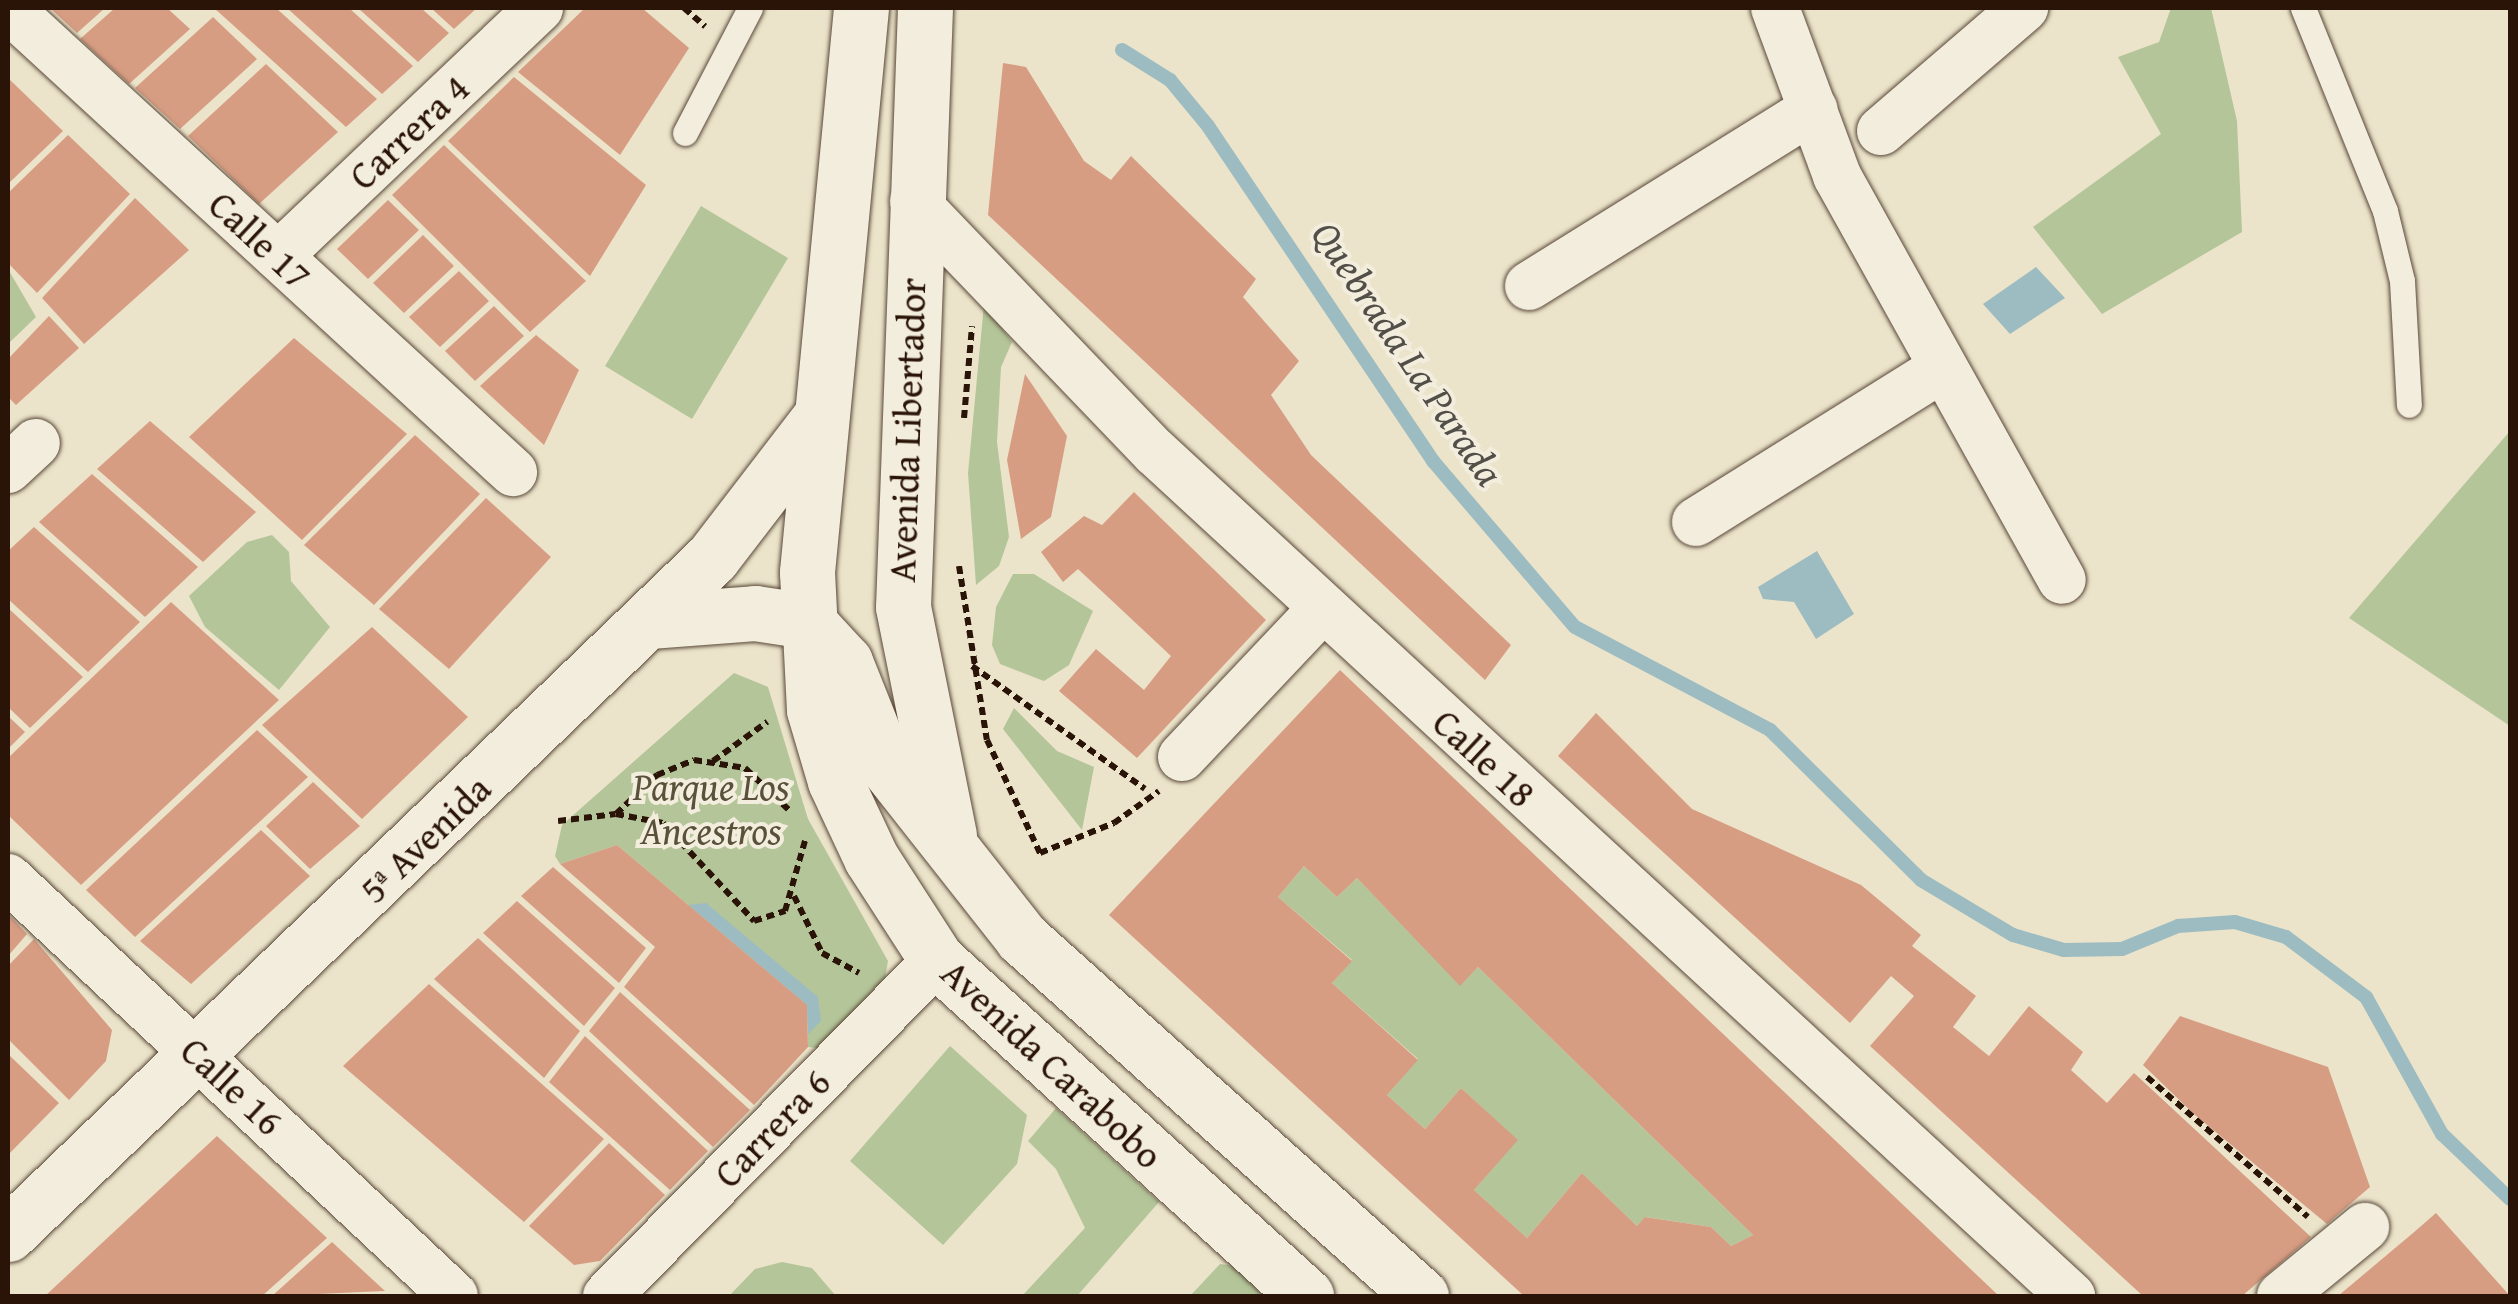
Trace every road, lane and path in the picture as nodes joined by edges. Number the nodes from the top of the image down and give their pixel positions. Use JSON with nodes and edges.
{"nodes":[{"id":1,"x":8,"y":8,"type":"edge"},
{"id":2,"x":540,"y":8,"type":"edge"},
{"id":3,"x":750,"y":8,"type":"edge"},
{"id":4,"x":861,"y":8,"type":"edge"},
{"id":5,"x":925,"y":8,"type":"edge"},
{"id":6,"x":1775,"y":8,"type":"edge"},
{"id":7,"x":2024,"y":8,"type":"edge"},
{"id":8,"x":2303,"y":8,"type":"edge"},
{"id":9,"x":1813,"y":108,"type":"junction"},
{"id":10,"x":1880,"y":131,"type":"dead end"},
{"id":11,"x":685,"y":133,"type":"dead end"},
{"id":12,"x":914,"y":202,"type":"junction"},
{"id":13,"x":278,"y":256,"type":"junction"},
{"id":14,"x":977,"y":273,"type":"junction"},
{"id":15,"x":1530,"y":286,"type":"dead end"},
{"id":16,"x":1942,"y":368,"type":"junction"},
{"id":17,"x":2409,"y":404,"type":"dead end"},
{"id":18,"x":825,"y":410,"type":"junction"},
{"id":19,"x":962,"y":432,"type":"dead end"},
{"id":20,"x":512,"y":472,"type":"dead end"},
{"id":21,"x":1696,"y":522,"type":"dead end"},
{"id":22,"x":959,"y":548,"type":"dead end"},
{"id":23,"x":2062,"y":580,"type":"dead end"},
{"id":24,"x":1322,"y":609,"type":"junction"},
{"id":25,"x":807,"y":620,"type":"junction"},
{"id":26,"x":649,"y":621,"type":"junction"},
{"id":27,"x":971,"y":665,"type":"junction"},
{"id":28,"x":775,"y":713,"type":"dead end"},
{"id":29,"x":1182,"y":757,"type":"joint"},
{"id":30,"x":712,"y":762,"type":"junction"},
{"id":31,"x":1154,"y":798,"type":"junction"},
{"id":32,"x":616,"y":814,"type":"junction"},
{"id":33,"x":558,"y":821,"type":"dead end"},
{"id":34,"x":952,"y":848,"type":"junction"},
{"id":35,"x":8,"y":878,"type":"edge"},
{"id":36,"x":794,"y":895,"type":"junction"},
{"id":37,"x":937,"y":960,"type":"junction"},
{"id":38,"x":874,"y":974,"type":"dead end"},
{"id":39,"x":202,"y":1057,"type":"junction"},
{"id":40,"x":2147,"y":1077,"type":"dead end"},
{"id":41,"x":8,"y":1234,"type":"edge"},
{"id":42,"x":2351,"y":1238,"type":"joint"},
{"id":43,"x":454,"y":1296,"type":"edge"},
{"id":44,"x":607,"y":1296,"type":"edge"},
{"id":45,"x":1306,"y":1296,"type":"edge"},
{"id":46,"x":1420,"y":1296,"type":"edge"},
{"id":47,"x":2070,"y":1296,"type":"edge"},
{"id":48,"x":2281,"y":1296,"type":"edge"}],
"edges":[{"from":1,"to":13,"type":"street","name":"Calle 17"},
{"from":2,"to":13,"type":"street","name":"Carrera 4"},
{"from":3,"to":11,"type":"lane"},
{"from":4,"to":18,"type":"main road","name":"Avenida Libertador"},
{"from":5,"to":12,"type":"main road","name":"Avenida Libertador"},
{"from":6,"to":9,"type":"street"},
{"from":7,"to":10,"type":"street"},
{"from":8,"to":17,"type":"lane"},
{"from":9,"to":15,"type":"street"},
{"from":9,"to":16,"type":"street"},
{"from":12,"to":14,"type":"street","name":"Calle 18"},
{"from":12,"to":34,"type":"main road","name":"Avenida Libertador"},
{"from":13,"to":20,"type":"street","name":"Calle 17"},
{"from":14,"to":19,"type":"path"},
{"from":14,"to":24,"type":"street","name":"Calle 18"},
{"from":16,"to":21,"type":"street"},
{"from":16,"to":23,"type":"street"},
{"from":18,"to":25,"type":"main road","name":"Avenida Libertador"},
{"from":18,"to":26,"type":"main road","name":"5ª Avenida"},
{"from":22,"to":27,"type":"path"},
{"from":24,"to":29,"type":"street"},
{"from":24,"to":47,"type":"street","name":"Calle 18"},
{"from":25,"to":26,"type":"main road"},
{"from":25,"to":34,"type":"main road","name":"Avenida Carabobo"},
{"from":25,"to":37,"type":"main road","name":"Avenida Carabobo"},
{"from":26,"to":39,"type":"main road","name":"5ª Avenida"},
{"from":27,"to":31,"type":"path"},
{"from":27,"to":31,"type":"path"},
{"from":28,"to":30,"type":"path"},
{"from":29,"to":31,"type":"path"},
{"from":30,"to":32,"type":"path"},
{"from":30,"to":36,"type":"path"},
{"from":32,"to":33,"type":"path"},
{"from":32,"to":36,"type":"path"},
{"from":34,"to":46,"type":"main road","name":"Avenida Carabobo"},
{"from":35,"to":39,"type":"street","name":"Calle 16"},
{"from":36,"to":38,"type":"path"},
{"from":37,"to":44,"type":"street","name":"Carrera 6"},
{"from":37,"to":45,"type":"main road","name":"Avenida Carabobo"},
{"from":39,"to":41,"type":"main road","name":"5ª Avenida"},
{"from":39,"to":43,"type":"street","name":"Calle 16"},
{"from":40,"to":42,"type":"path"},
{"from":42,"to":48,"type":"street"}]}
